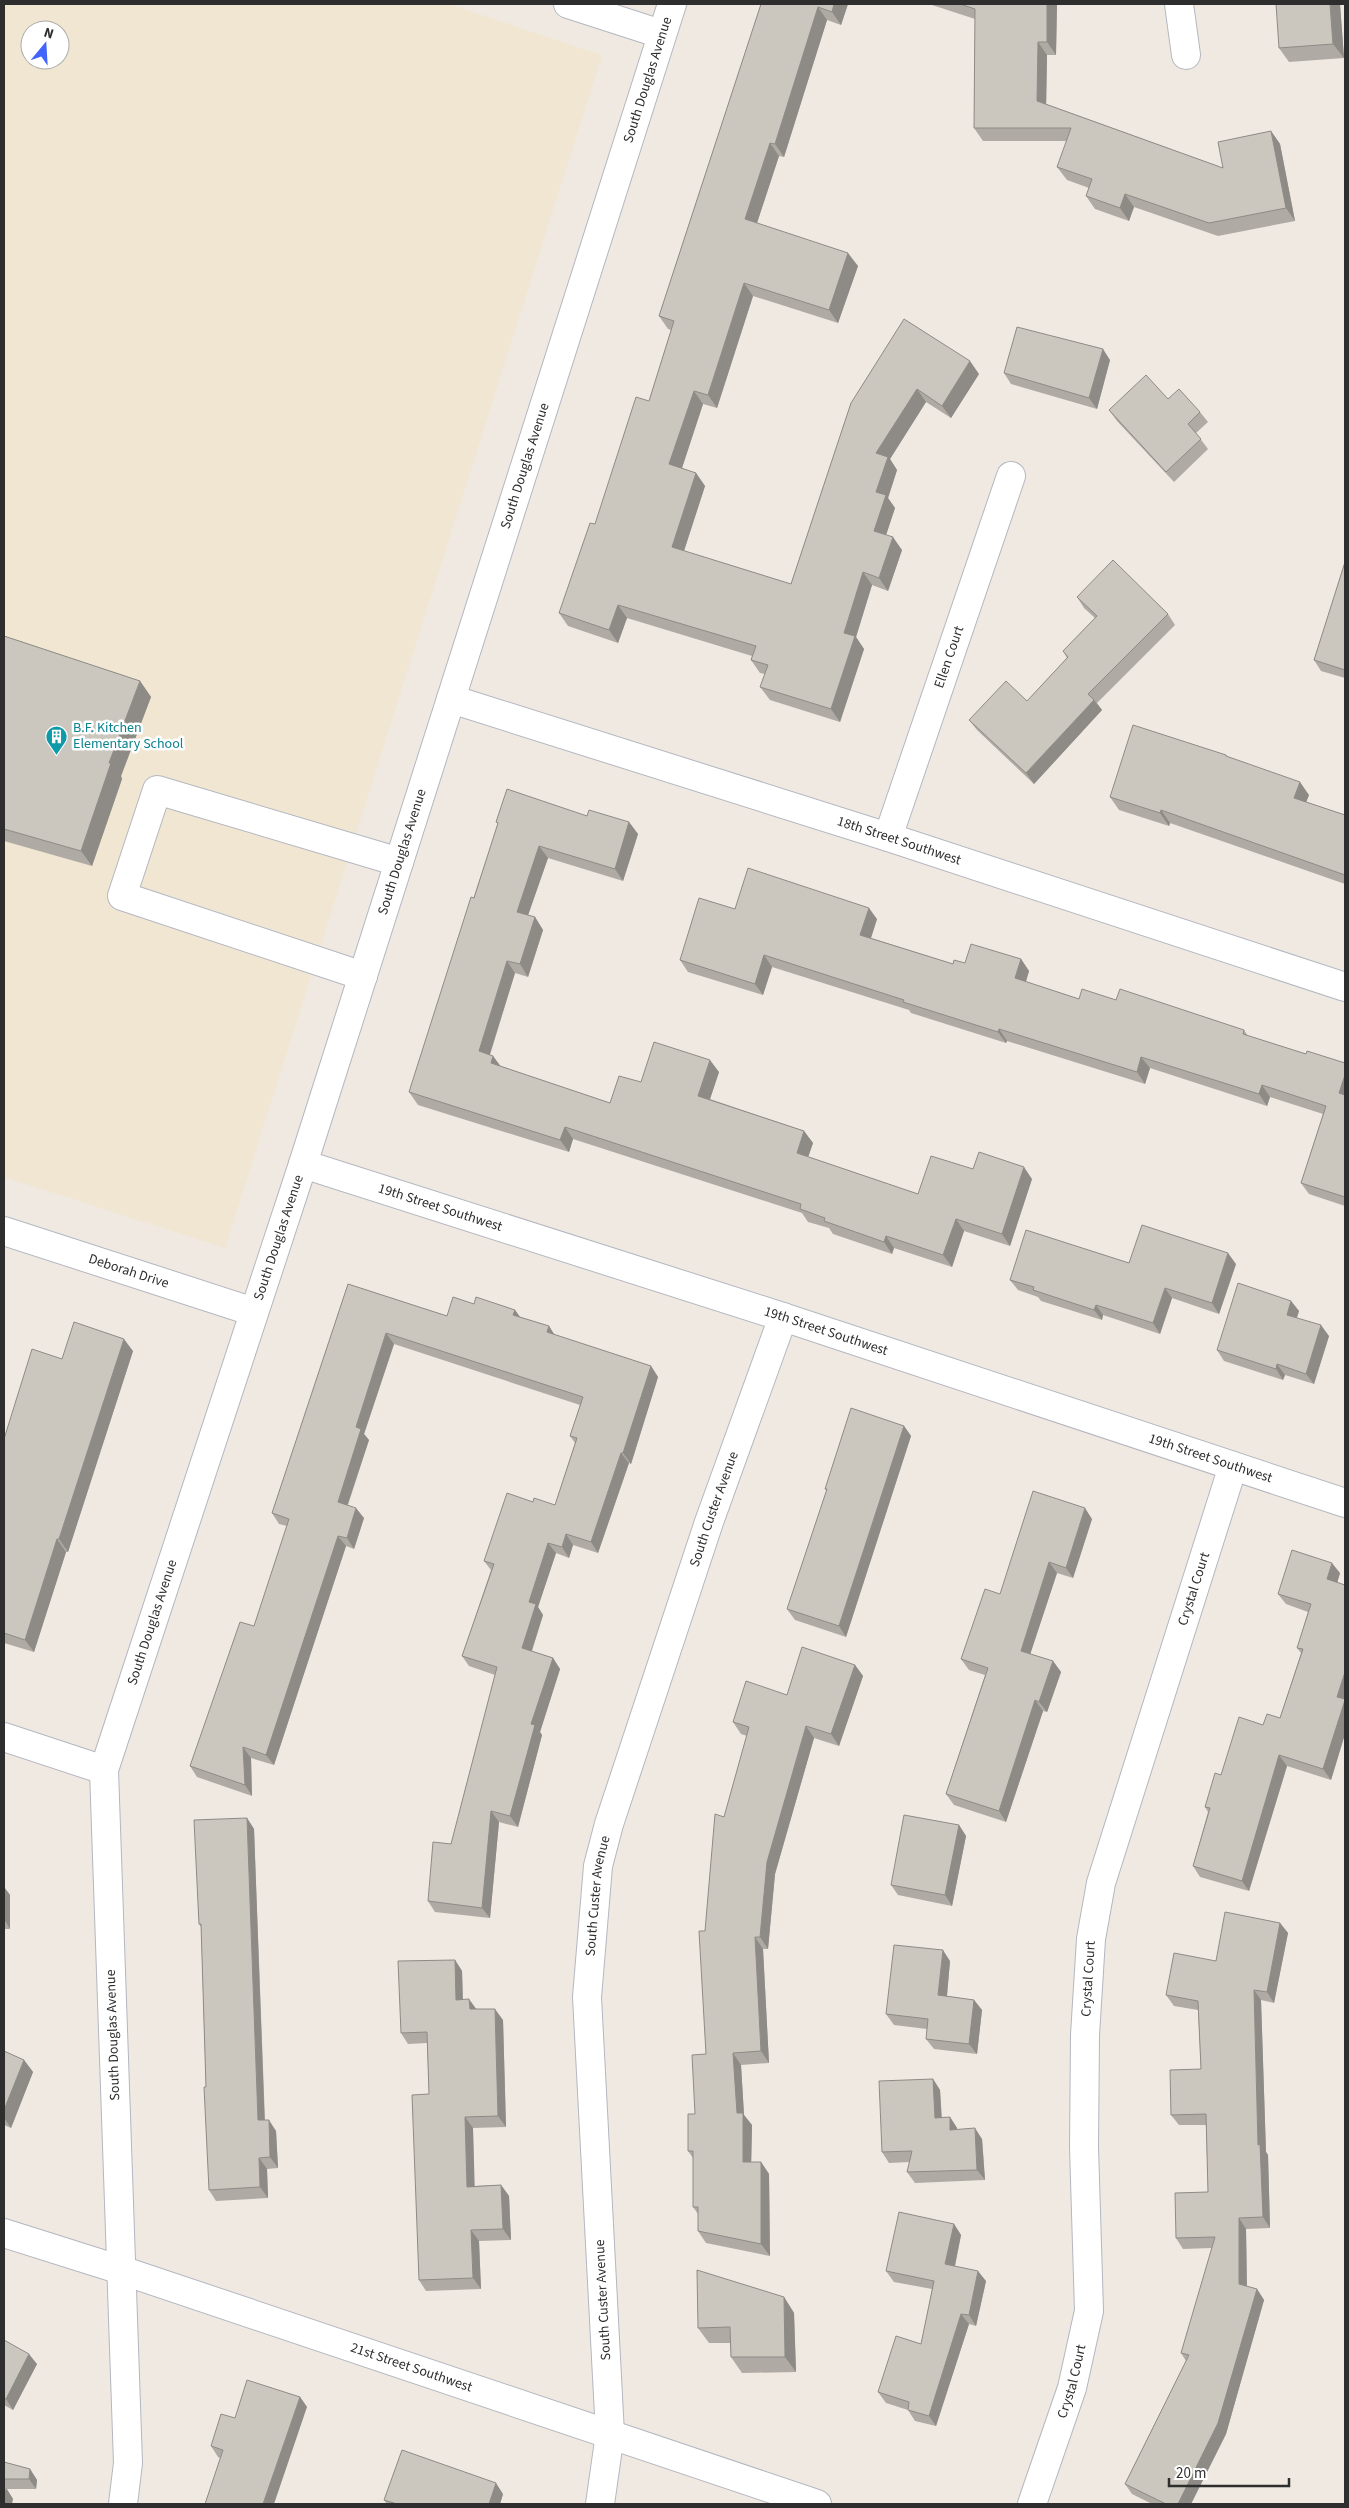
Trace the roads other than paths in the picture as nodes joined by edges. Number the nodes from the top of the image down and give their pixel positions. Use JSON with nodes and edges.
{"nodes":[{"id":1,"x":568,"y":4,"type":"edge"},
{"id":2,"x":672,"y":4,"type":"edge"},
{"id":3,"x":1179,"y":4,"type":"edge"},
{"id":4,"x":661,"y":34,"type":"junction"},
{"id":5,"x":1186,"y":55,"type":"dead end"},
{"id":6,"x":1010,"y":476,"type":"dead end"},
{"id":7,"x":451,"y":699,"type":"junction"},
{"id":8,"x":888,"y":837,"type":"junction"},
{"id":9,"x":399,"y":862,"type":"junction"},
{"id":10,"x":363,"y":976,"type":"junction"},
{"id":11,"x":1345,"y":987,"type":"edge"},
{"id":12,"x":304,"y":1164,"type":"junction"},
{"id":13,"x":4,"y":1231,"type":"edge"},
{"id":14,"x":254,"y":1312,"type":"junction"},
{"id":15,"x":783,"y":1317,"type":"junction"},
{"id":16,"x":1233,"y":1466,"type":"junction"},
{"id":17,"x":1345,"y":1503,"type":"edge"},
{"id":18,"x":4,"y":1737,"type":"edge"},
{"id":19,"x":104,"y":1770,"type":"junction"},
{"id":20,"x":4,"y":2233,"type":"edge"},
{"id":21,"x":121,"y":2270,"type":"junction"},
{"id":22,"x":610,"y":2434,"type":"junction"},
{"id":23,"x":122,"y":2504,"type":"edge"},
{"id":24,"x":600,"y":2504,"type":"edge"},
{"id":25,"x":817,"y":2504,"type":"edge"},
{"id":26,"x":1032,"y":2504,"type":"edge"}],
"edges":[{"from":1,"to":4,"type":"street"},
{"from":2,"to":4,"type":"street","name":"South Douglas Avenue"},
{"from":3,"to":5,"type":"street"},
{"from":4,"to":7,"type":"street","name":"South Douglas Avenue"},
{"from":6,"to":8,"type":"street","name":"Ellen Court"},
{"from":7,"to":8,"type":"street","name":"18th Street Southwest"},
{"from":7,"to":9,"type":"street","name":"South Douglas Avenue"},
{"from":8,"to":11,"type":"street","name":"18th Street Southwest"},
{"from":9,"to":10,"type":"street","name":"South Douglas Avenue"},
{"from":9,"to":10,"type":"street"},
{"from":10,"to":12,"type":"street","name":"South Douglas Avenue"},
{"from":12,"to":14,"type":"street","name":"South Douglas Avenue"},
{"from":12,"to":15,"type":"street","name":"19th Street Southwest"},
{"from":13,"to":14,"type":"street","name":"Deborah Drive"},
{"from":14,"to":19,"type":"street","name":"South Douglas Avenue"},
{"from":15,"to":16,"type":"street","name":"19th Street Southwest"},
{"from":15,"to":22,"type":"street","name":"South Custer Avenue"},
{"from":16,"to":17,"type":"street","name":"19th Street Southwest"},
{"from":16,"to":26,"type":"street","name":"Crystal Court"},
{"from":18,"to":19,"type":"street"},
{"from":19,"to":21,"type":"street","name":"South Douglas Avenue"},
{"from":20,"to":21,"type":"street","name":"21st Street Southwest"},
{"from":21,"to":22,"type":"street","name":"21st Street Southwest"},
{"from":21,"to":23,"type":"street","name":"South Douglas Avenue"},
{"from":22,"to":24,"type":"street","name":"South Custer Avenue"},
{"from":22,"to":25,"type":"street","name":"21st Street Southwest"}]}
